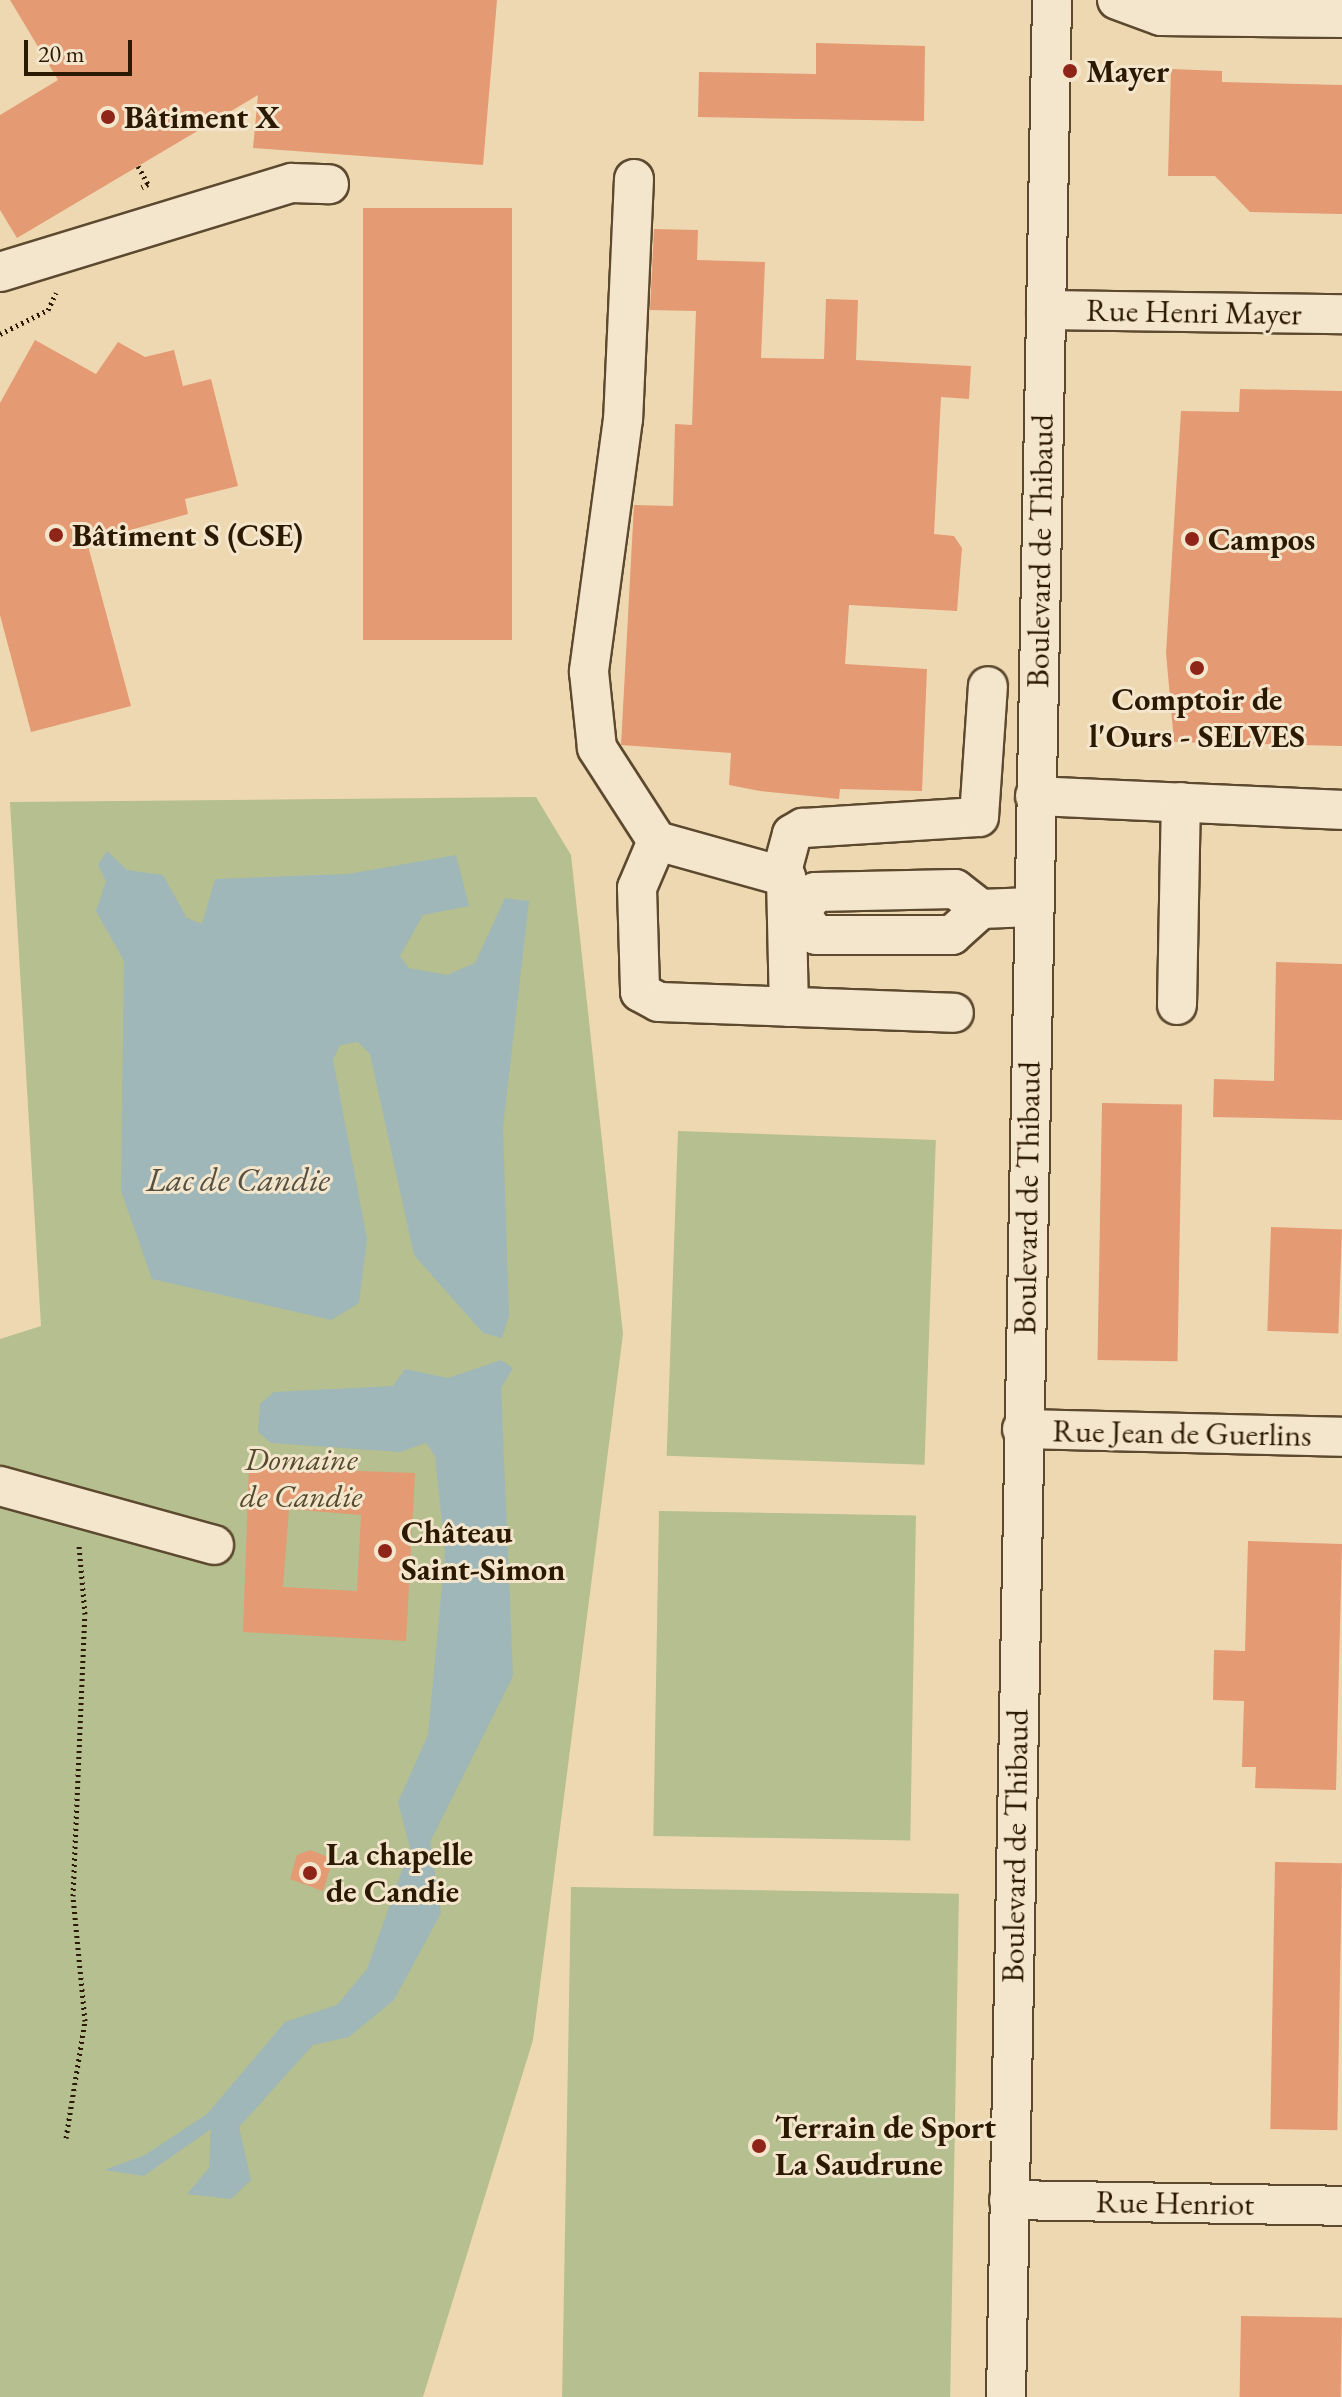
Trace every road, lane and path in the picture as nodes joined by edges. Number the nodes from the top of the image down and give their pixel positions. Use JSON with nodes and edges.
{"nodes":[{"id":1,"x":1052,"y":0,"type":"edge"},
{"id":2,"x":1117,"y":0,"type":"edge"},
{"id":3,"x":1342,"y":18,"type":"edge"},
{"id":4,"x":634,"y":179,"type":"dead end"},
{"id":5,"x":329,"y":184,"type":"dead end"},
{"id":6,"x":58,"y":257,"type":"junction"},
{"id":7,"x":0,"y":272,"type":"edge"},
{"id":8,"x":1046,"y":310,"type":"junction"},
{"id":9,"x":1342,"y":314,"type":"edge"},
{"id":10,"x":0,"y":334,"type":"edge"},
{"id":11,"x":988,"y":686,"type":"dead end"},
{"id":12,"x":1035,"y":796,"type":"junction"},
{"id":13,"x":1181,"y":802,"type":"junction"},
{"id":14,"x":1342,"y":810,"type":"edge"},
{"id":15,"x":657,"y":841,"type":"junction"},
{"id":16,"x":781,"y":875,"type":"junction"},
{"id":17,"x":1032,"y":907,"type":"junction"},
{"id":18,"x":794,"y":913,"type":"junction"},
{"id":19,"x":1177,"y":1005,"type":"dead end"},
{"id":20,"x":789,"y":1007,"type":"junction"},
{"id":21,"x":954,"y":1013,"type":"dead end"},
{"id":22,"x":1022,"y":1429,"type":"junction"},
{"id":23,"x":1342,"y":1437,"type":"edge"},
{"id":24,"x":0,"y":1486,"type":"edge"},
{"id":25,"x":71,"y":1509,"type":"junction"},
{"id":26,"x":214,"y":1545,"type":"dead end"},
{"id":27,"x":66,"y":2138,"type":"dead end"},
{"id":28,"x":1009,"y":2200,"type":"junction"},
{"id":29,"x":1342,"y":2206,"type":"edge"},
{"id":30,"x":1006,"y":2397,"type":"edge"}],
"edges":[{"from":1,"to":8,"type":"street","name":"Boulevard de Thibaud"},
{"from":2,"to":3,"type":"street"},
{"from":4,"to":15,"type":"street"},
{"from":5,"to":6,"type":"street"},
{"from":6,"to":7,"type":"street"},
{"from":6,"to":10,"type":"path"},
{"from":8,"to":9,"type":"street","name":"Rue Henri Mayer"},
{"from":8,"to":12,"type":"street","name":"Boulevard de Thibaud"},
{"from":11,"to":16,"type":"street"},
{"from":12,"to":13,"type":"street"},
{"from":12,"to":17,"type":"street","name":"Boulevard de Thibaud"},
{"from":13,"to":14,"type":"street"},
{"from":13,"to":19,"type":"street"},
{"from":15,"to":16,"type":"street"},
{"from":15,"to":20,"type":"street"},
{"from":16,"to":18,"type":"street"},
{"from":17,"to":18,"type":"street"},
{"from":17,"to":22,"type":"street","name":"Boulevard de Thibaud"},
{"from":18,"to":20,"type":"street"},
{"from":20,"to":21,"type":"street"},
{"from":22,"to":23,"type":"street","name":"Rue Jean de Guerlins"},
{"from":22,"to":28,"type":"street","name":"Boulevard de Thibaud"},
{"from":24,"to":25,"type":"street"},
{"from":25,"to":26,"type":"street"},
{"from":25,"to":27,"type":"path"},
{"from":28,"to":29,"type":"street","name":"Rue Henriot"},
{"from":28,"to":30,"type":"street","name":"Boulevard de Thibaud"}]}
